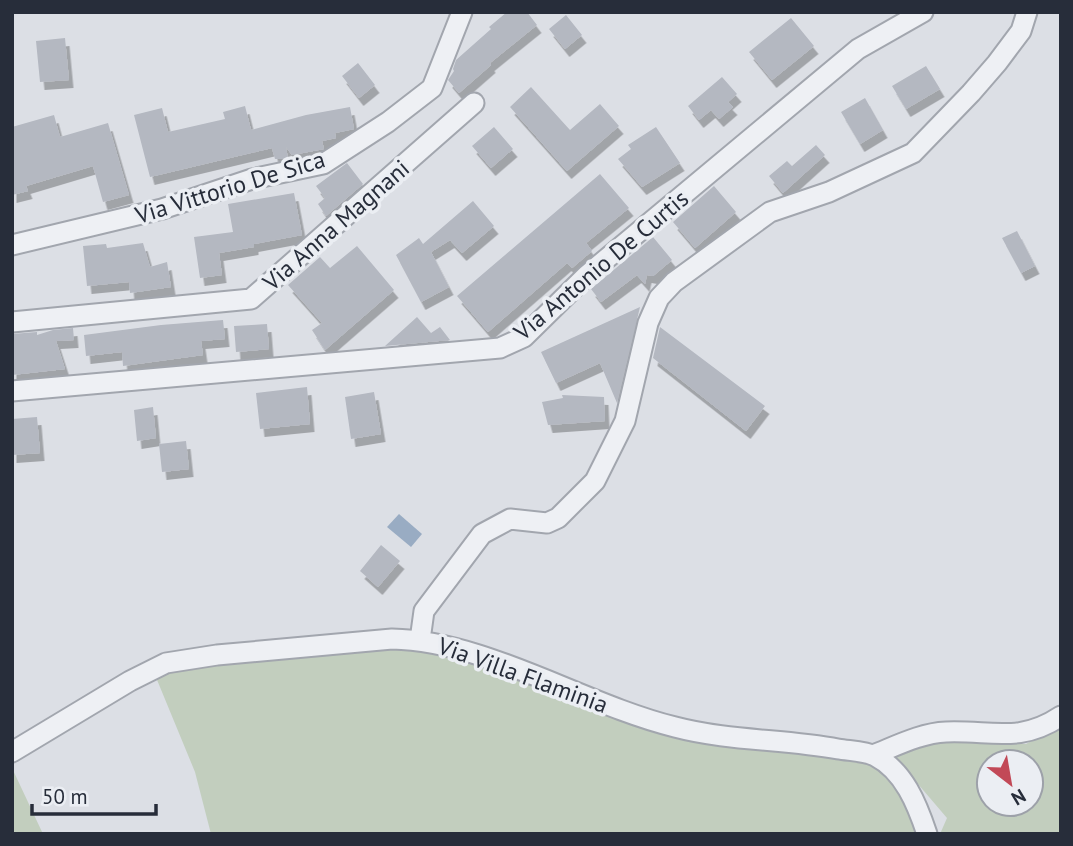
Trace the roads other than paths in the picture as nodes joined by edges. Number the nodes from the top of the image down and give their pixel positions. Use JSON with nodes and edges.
{"nodes":[{"id":1,"x":462,"y":12,"type":"edge"},
{"id":2,"x":923,"y":12,"type":"edge"},
{"id":3,"x":1027,"y":12,"type":"edge"},
{"id":4,"x":474,"y":103,"type":"dead end"},
{"id":5,"x":12,"y":245,"type":"edge"},
{"id":6,"x":12,"y":322,"type":"edge"},
{"id":7,"x":12,"y":391,"type":"edge"},
{"id":8,"x":420,"y":640,"type":"junction"},
{"id":9,"x":1061,"y":716,"type":"edge"},
{"id":10,"x":12,"y":752,"type":"edge"},
{"id":11,"x":873,"y":755,"type":"junction"},
{"id":12,"x":927,"y":834,"type":"edge"}],
"edges":[{"from":1,"to":5,"type":"street","name":"Via Vittorio De Sica"},
{"from":2,"to":7,"type":"street","name":"Via Antonio De Curtis"},
{"from":3,"to":8,"type":"street"},
{"from":4,"to":6,"type":"street","name":"Via Anna Magnani"},
{"from":8,"to":10,"type":"street","name":"Via Villa Flaminia"},
{"from":8,"to":11,"type":"street","name":"Via Villa Flaminia"},
{"from":9,"to":11,"type":"street"},
{"from":11,"to":12,"type":"street"}]}
